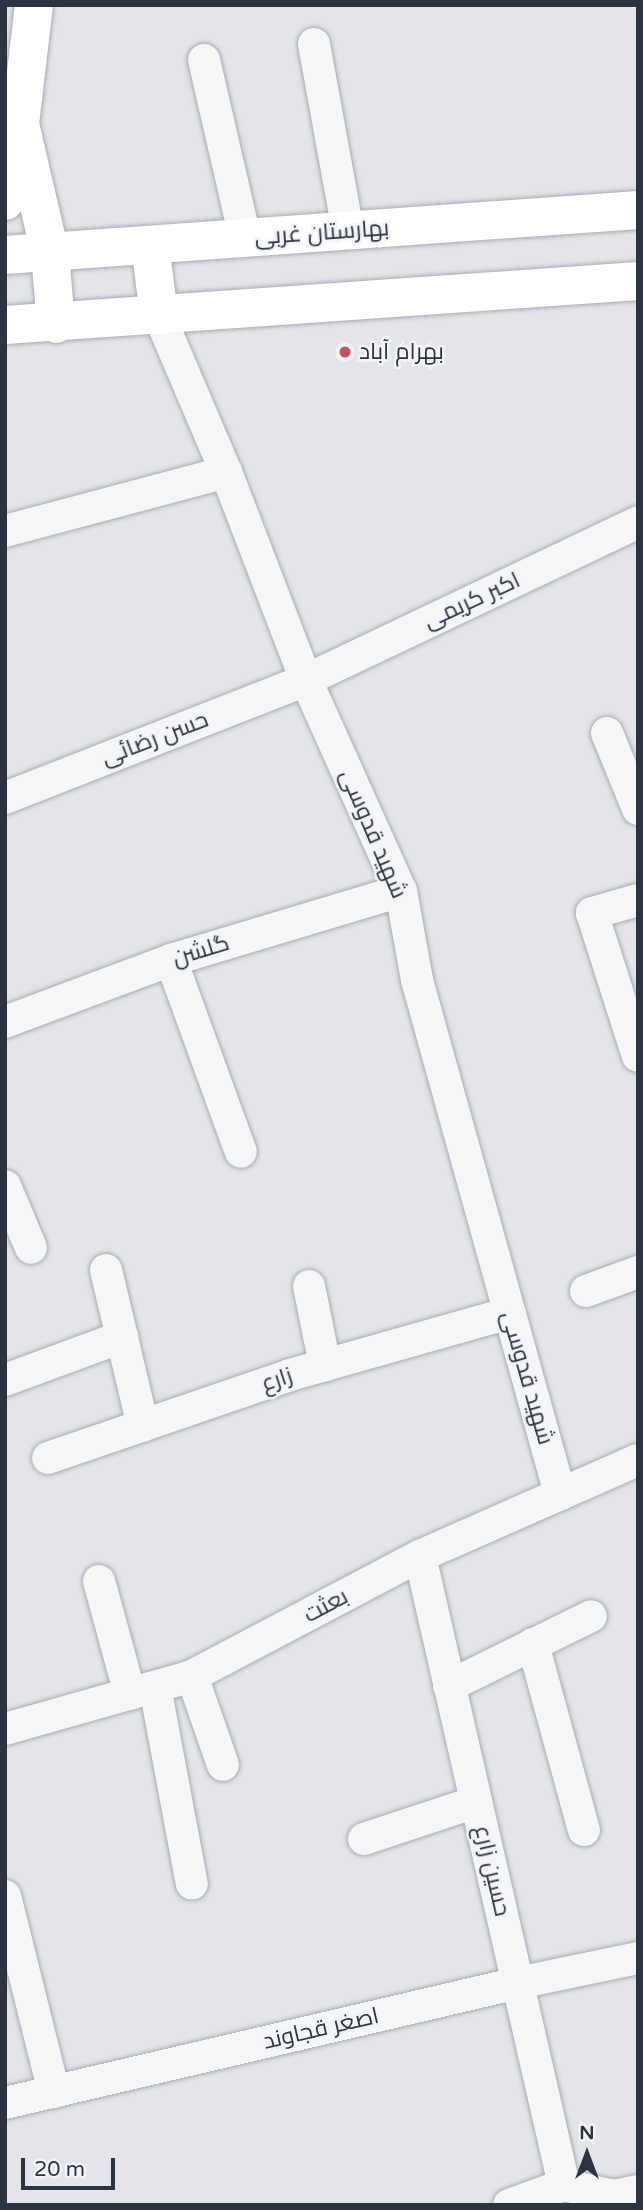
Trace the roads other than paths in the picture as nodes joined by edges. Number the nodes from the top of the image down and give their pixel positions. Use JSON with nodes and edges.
{"nodes":[{"id":1,"x":34,"y":5,"type":"edge"},
{"id":2,"x":314,"y":44,"type":"dead end"},
{"id":3,"x":204,"y":60,"type":"dead end"},
{"id":4,"x":20,"y":124,"type":"junction"},
{"id":5,"x":5,"y":201,"type":"edge"},
{"id":6,"x":638,"y":210,"type":"edge"},
{"id":7,"x":348,"y":231,"type":"junction"},
{"id":8,"x":245,"y":238,"type":"junction"},
{"id":9,"x":150,"y":245,"type":"junction"},
{"id":10,"x":50,"y":253,"type":"junction"},
{"id":11,"x":5,"y":255,"type":"edge"},
{"id":12,"x":638,"y":281,"type":"edge"},
{"id":13,"x":159,"y":315,"type":"junction"},
{"id":14,"x":56,"y":324,"type":"junction"},
{"id":15,"x":5,"y":325,"type":"edge"},
{"id":16,"x":226,"y":472,"type":"junction"},
{"id":17,"x":638,"y":522,"type":"edge"},
{"id":18,"x":5,"y":531,"type":"edge"},
{"id":19,"x":306,"y":680,"type":"junction"},
{"id":20,"x":607,"y":733,"type":"dead end"},
{"id":21,"x":635,"y":795,"type":"edge"},
{"id":22,"x":5,"y":798,"type":"edge"},
{"id":23,"x":401,"y":891,"type":"junction"},
{"id":24,"x":638,"y":900,"type":"edge"},
{"id":25,"x":171,"y":960,"type":"junction"},
{"id":26,"x":5,"y":1022,"type":"edge"},
{"id":27,"x":638,"y":1056,"type":"edge"},
{"id":28,"x":242,"y":1152,"type":"dead end"},
{"id":29,"x":5,"y":1186,"type":"edge"},
{"id":30,"x":31,"y":1248,"type":"dead end"},
{"id":31,"x":106,"y":1270,"type":"dead end"},
{"id":32,"x":638,"y":1272,"type":"edge"},
{"id":33,"x":309,"y":1286,"type":"dead end"},
{"id":34,"x":586,"y":1291,"type":"dead end"},
{"id":35,"x":509,"y":1313,"type":"junction"},
{"id":36,"x":122,"y":1337,"type":"junction"},
{"id":37,"x":325,"y":1365,"type":"junction"},
{"id":38,"x":5,"y":1380,"type":"edge"},
{"id":39,"x":143,"y":1426,"type":"junction"},
{"id":40,"x":48,"y":1458,"type":"dead end"},
{"id":41,"x":638,"y":1460,"type":"edge"},
{"id":42,"x":560,"y":1494,"type":"junction"},
{"id":43,"x":420,"y":1556,"type":"junction"},
{"id":44,"x":99,"y":1581,"type":"dead end"},
{"id":45,"x":591,"y":1616,"type":"dead end"},
{"id":46,"x":533,"y":1644,"type":"junction"},
{"id":47,"x":192,"y":1676,"type":"junction"},
{"id":48,"x":449,"y":1686,"type":"junction"},
{"id":49,"x":143,"y":1690,"type":"junction"},
{"id":50,"x":5,"y":1730,"type":"edge"},
{"id":51,"x":223,"y":1765,"type":"dead end"},
{"id":52,"x":476,"y":1802,"type":"junction"},
{"id":53,"x":584,"y":1830,"type":"dead end"},
{"id":54,"x":363,"y":1839,"type":"dead end"},
{"id":55,"x":192,"y":1884,"type":"dead end"},
{"id":56,"x":5,"y":1896,"type":"edge"},
{"id":57,"x":638,"y":1958,"type":"edge"},
{"id":58,"x":518,"y":1983,"type":"junction"},
{"id":59,"x":54,"y":2091,"type":"junction"},
{"id":60,"x":5,"y":2103,"type":"edge"},
{"id":61,"x":565,"y":2185,"type":"junction"},
{"id":62,"x":638,"y":2191,"type":"edge"},
{"id":63,"x":509,"y":2205,"type":"edge"}],
"edges":[{"from":1,"to":4,"type":"main road"},
{"from":2,"to":7,"type":"street"},
{"from":3,"to":8,"type":"street"},
{"from":4,"to":5,"type":"main road"},
{"from":4,"to":10,"type":"main road"},
{"from":6,"to":7,"type":"main road","name":"بهارستان غربی"},
{"from":7,"to":8,"type":"main road","name":"بهارستان غربی"},
{"from":8,"to":9,"type":"main road","name":"بهارستان غربی"},
{"from":9,"to":10,"type":"main road","name":"بهارستان غربی"},
{"from":9,"to":13,"type":"main road"},
{"from":10,"to":11,"type":"main road","name":"بهارستان غربی"},
{"from":10,"to":14,"type":"main road"},
{"from":12,"to":13,"type":"main road"},
{"from":13,"to":14,"type":"main road"},
{"from":13,"to":16,"type":"street","name":"شهید قدوسی"},
{"from":14,"to":15,"type":"main road"},
{"from":16,"to":18,"type":"street"},
{"from":16,"to":19,"type":"street","name":"شهید قدوسی"},
{"from":17,"to":19,"type":"street","name":"اکبر کریمی"},
{"from":19,"to":22,"type":"street","name":"حسن رضائی"},
{"from":19,"to":23,"type":"street","name":"شهید قدوسی"},
{"from":20,"to":21,"type":"street"},
{"from":23,"to":25,"type":"street","name":"گلشن"},
{"from":23,"to":35,"type":"street","name":"شهید قدوسی"},
{"from":24,"to":27,"type":"street"},
{"from":25,"to":26,"type":"street","name":"گلشن"},
{"from":25,"to":28,"type":"street"},
{"from":29,"to":30,"type":"street"},
{"from":31,"to":36,"type":"street"},
{"from":32,"to":34,"type":"street"},
{"from":33,"to":37,"type":"street"},
{"from":35,"to":37,"type":"street","name":"زارع"},
{"from":35,"to":42,"type":"street","name":"شهید قدوسی"},
{"from":36,"to":38,"type":"street"},
{"from":36,"to":39,"type":"street"},
{"from":37,"to":39,"type":"street","name":"زارع"},
{"from":39,"to":40,"type":"street","name":"زارع"},
{"from":41,"to":42,"type":"street","name":"بعثت"},
{"from":42,"to":43,"type":"street","name":"بعثت"},
{"from":43,"to":47,"type":"street","name":"بعثت"},
{"from":43,"to":48,"type":"street","name":"حسین زارع"},
{"from":44,"to":49,"type":"street"},
{"from":45,"to":46,"type":"street"},
{"from":46,"to":48,"type":"street"},
{"from":46,"to":53,"type":"street"},
{"from":47,"to":49,"type":"street","name":"بعثت"},
{"from":47,"to":51,"type":"street"},
{"from":48,"to":52,"type":"street","name":"حسین زارع"},
{"from":49,"to":50,"type":"street","name":"بعثت"},
{"from":49,"to":55,"type":"street"},
{"from":52,"to":54,"type":"street"},
{"from":52,"to":58,"type":"street","name":"حسین زارع"},
{"from":56,"to":59,"type":"street"},
{"from":57,"to":58,"type":"street","name":"اصغر قجاوند"},
{"from":58,"to":59,"type":"street","name":"اصغر قجاوند"},
{"from":58,"to":61,"type":"street","name":"حسین زارع"},
{"from":59,"to":60,"type":"street","name":"اصغر قجاوند"},
{"from":61,"to":62,"type":"street"},
{"from":61,"to":63,"type":"street"}]}
